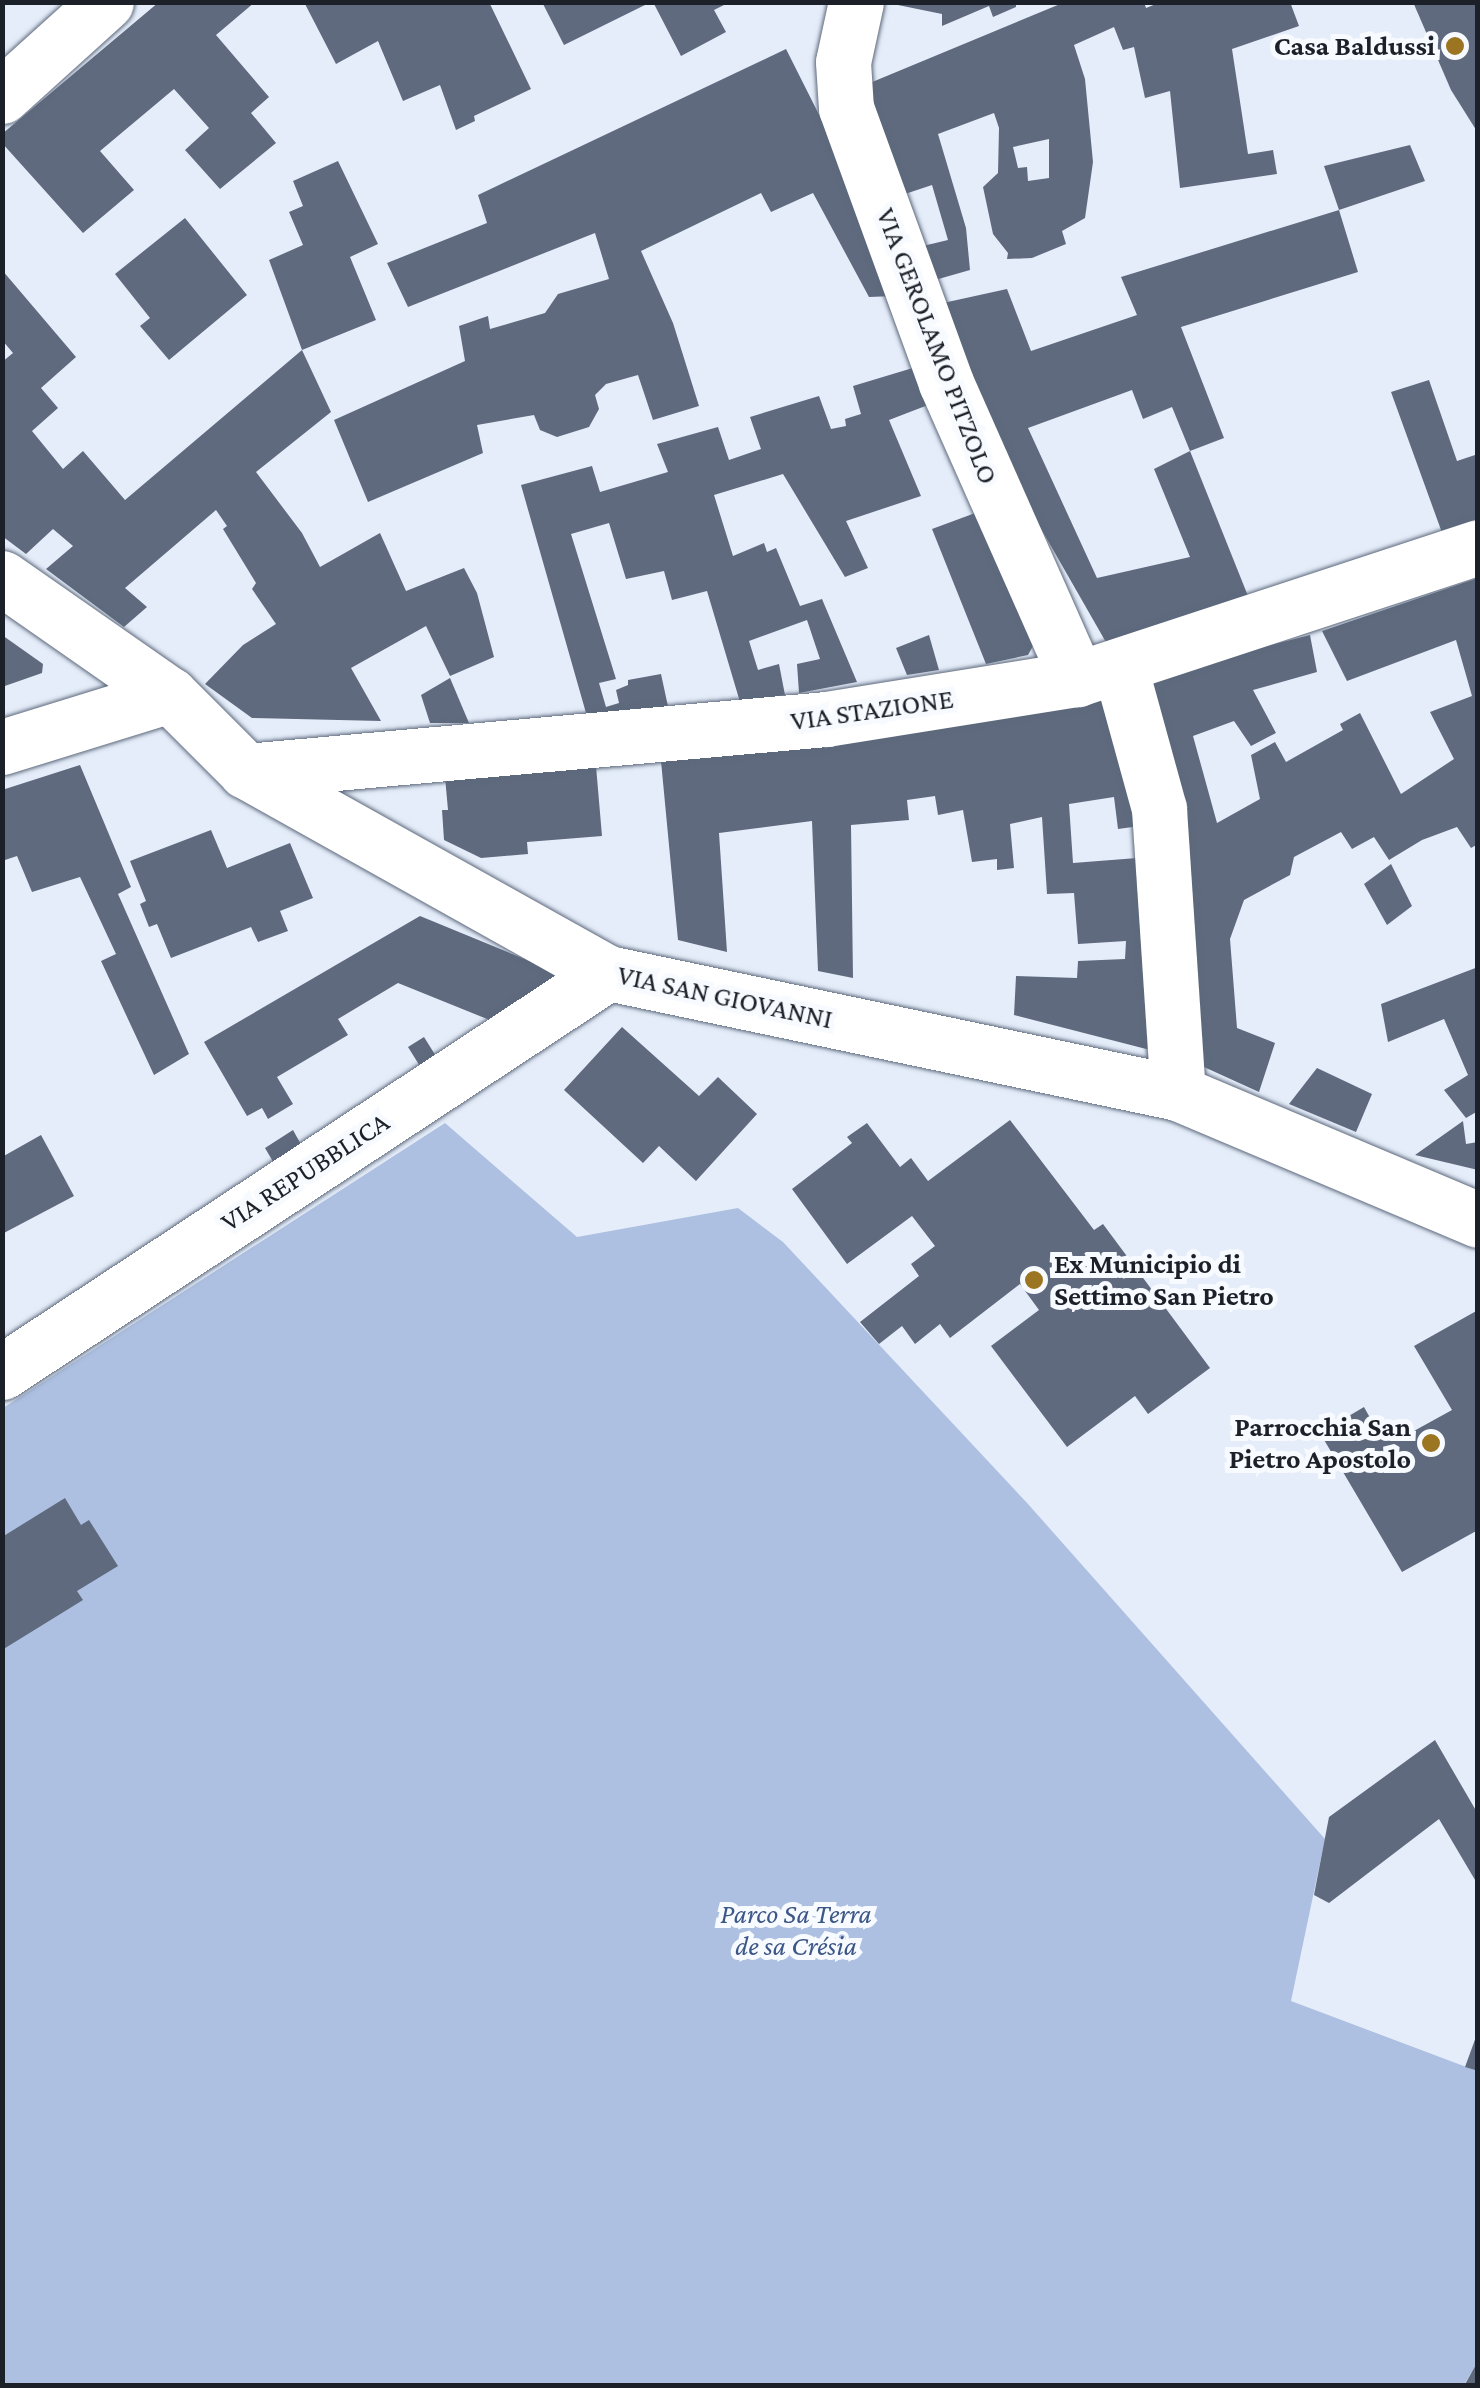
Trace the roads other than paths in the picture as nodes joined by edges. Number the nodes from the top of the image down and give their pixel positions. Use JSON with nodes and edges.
{"nodes":[{"id":1,"x":106,"y":2,"type":"edge"},
{"id":2,"x":856,"y":2,"type":"edge"},
{"id":3,"x":2,"y":96,"type":"edge"},
{"id":4,"x":1478,"y":548,"type":"edge"},
{"id":5,"x":2,"y":578,"type":"edge"},
{"id":6,"x":1098,"y":673,"type":"junction"},
{"id":7,"x":170,"y":695,"type":"junction"},
{"id":8,"x":2,"y":748,"type":"edge"},
{"id":9,"x":246,"y":771,"type":"junction"},
{"id":10,"x":608,"y":973,"type":"junction"},
{"id":11,"x":1178,"y":1093,"type":"junction"},
{"id":12,"x":1477,"y":1218,"type":"edge"},
{"id":13,"x":2,"y":1372,"type":"edge"}],
"edges":[{"from":1,"to":3,"type":"street"},
{"from":2,"to":6,"type":"street","name":"VIA GEROLAMO PITZOLO"},
{"from":4,"to":6,"type":"street","name":"VIA STAZIONE"},
{"from":5,"to":7,"type":"street","name":"VIA SAN GIOVANNI"},
{"from":6,"to":9,"type":"street","name":"VIA STAZIONE"},
{"from":6,"to":11,"type":"street","name":"VIA GEROLAMO PITZOLO"},
{"from":7,"to":8,"type":"street"},
{"from":7,"to":9,"type":"street","name":"VIA SAN GIOVANNI"},
{"from":9,"to":10,"type":"street","name":"VIA SAN GIOVANNI"},
{"from":10,"to":11,"type":"street","name":"VIA SAN GIOVANNI"},
{"from":10,"to":13,"type":"street","name":"VIA REPUBBLICA"},
{"from":11,"to":12,"type":"street","name":"VIA SAN GIOVANNI"}]}
